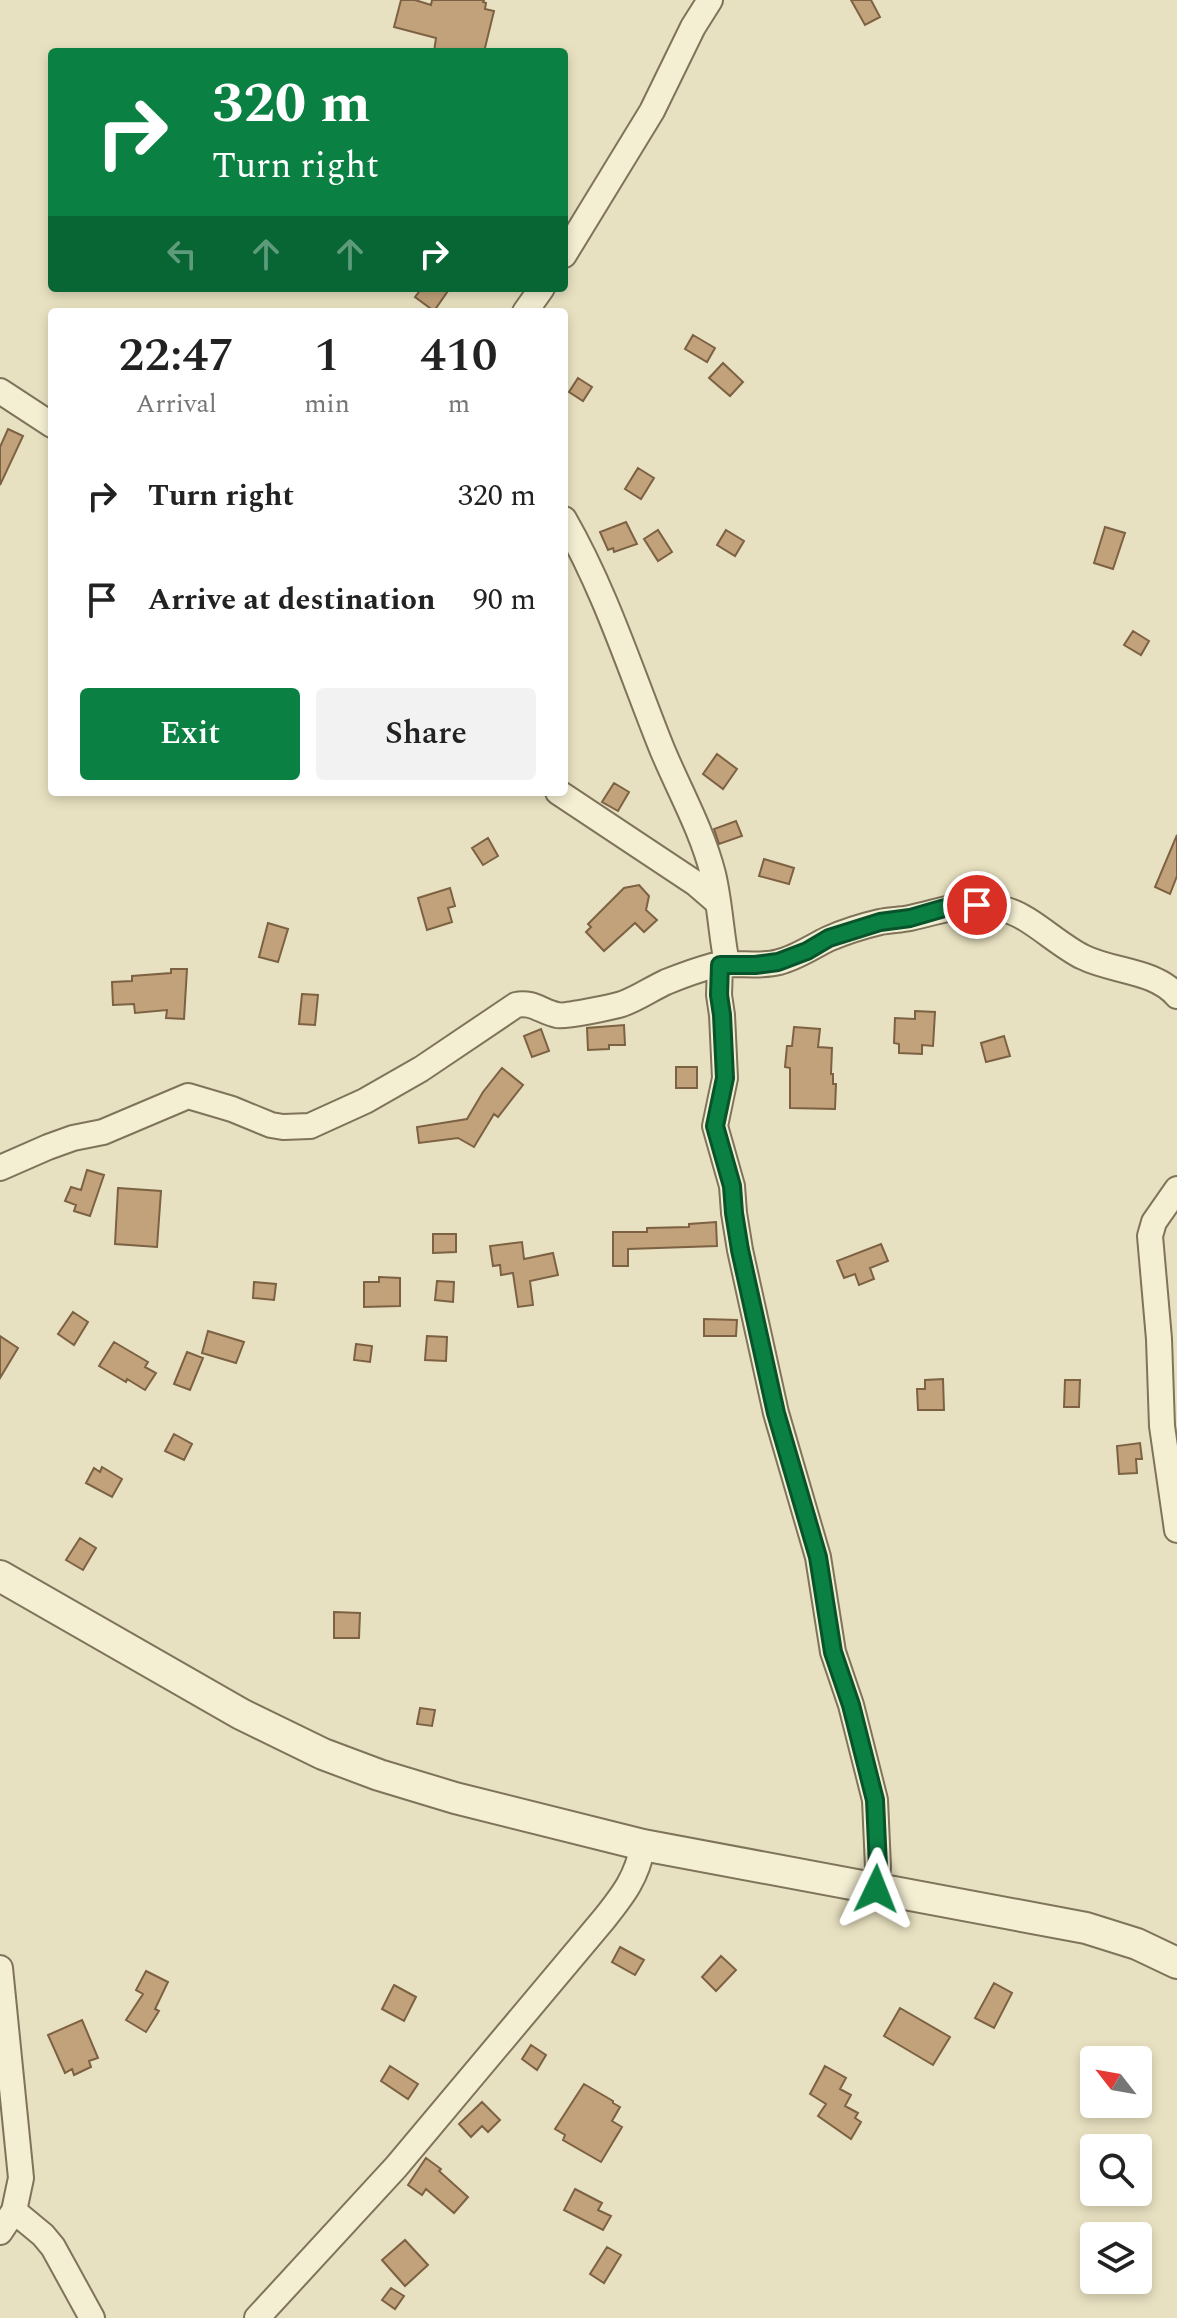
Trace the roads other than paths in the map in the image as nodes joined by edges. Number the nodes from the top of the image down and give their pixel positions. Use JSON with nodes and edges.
{"nodes":[{"id":1,"x":710,"y":0,"type":"edge"},
{"id":2,"x":568,"y":249,"type":"edge"},
{"id":3,"x":0,"y":391,"type":"edge"},
{"id":4,"x":48,"y":422,"type":"edge"},
{"id":5,"x":568,"y":527,"type":"edge"},
{"id":6,"x":564,"y":796,"type":"edge"},
{"id":7,"x":717,"y":902,"type":"junction"},
{"id":8,"x":723,"y":964,"type":"junction"},
{"id":9,"x":1177,"y":996,"type":"edge"},
{"id":10,"x":0,"y":1168,"type":"edge"},
{"id":11,"x":1177,"y":1189,"type":"edge"},
{"id":12,"x":1177,"y":1530,"type":"edge"},
{"id":13,"x":0,"y":1576,"type":"edge"},
{"id":14,"x":643,"y":1845,"type":"junction"},
{"id":15,"x":876,"y":1889,"type":"junction"},
{"id":16,"x":1177,"y":1963,"type":"edge"},
{"id":17,"x":0,"y":1968,"type":"edge"},
{"id":18,"x":14,"y":2211,"type":"junction"},
{"id":19,"x":0,"y":2232,"type":"edge"},
{"id":20,"x":92,"y":2318,"type":"edge"},
{"id":21,"x":257,"y":2318,"type":"edge"}],
"edges":[{"from":1,"to":2,"type":"street"},
{"from":3,"to":4,"type":"street"},
{"from":5,"to":7,"type":"street"},
{"from":6,"to":7,"type":"street"},
{"from":7,"to":8,"type":"street"},
{"from":8,"to":9,"type":"street"},
{"from":8,"to":10,"type":"street"},
{"from":8,"to":15,"type":"street"},
{"from":11,"to":12,"type":"street"},
{"from":13,"to":14,"type":"street"},
{"from":14,"to":15,"type":"street"},
{"from":14,"to":21,"type":"street"},
{"from":15,"to":16,"type":"street"},
{"from":17,"to":18,"type":"street"},
{"from":18,"to":19,"type":"street"},
{"from":18,"to":20,"type":"street"}]}
